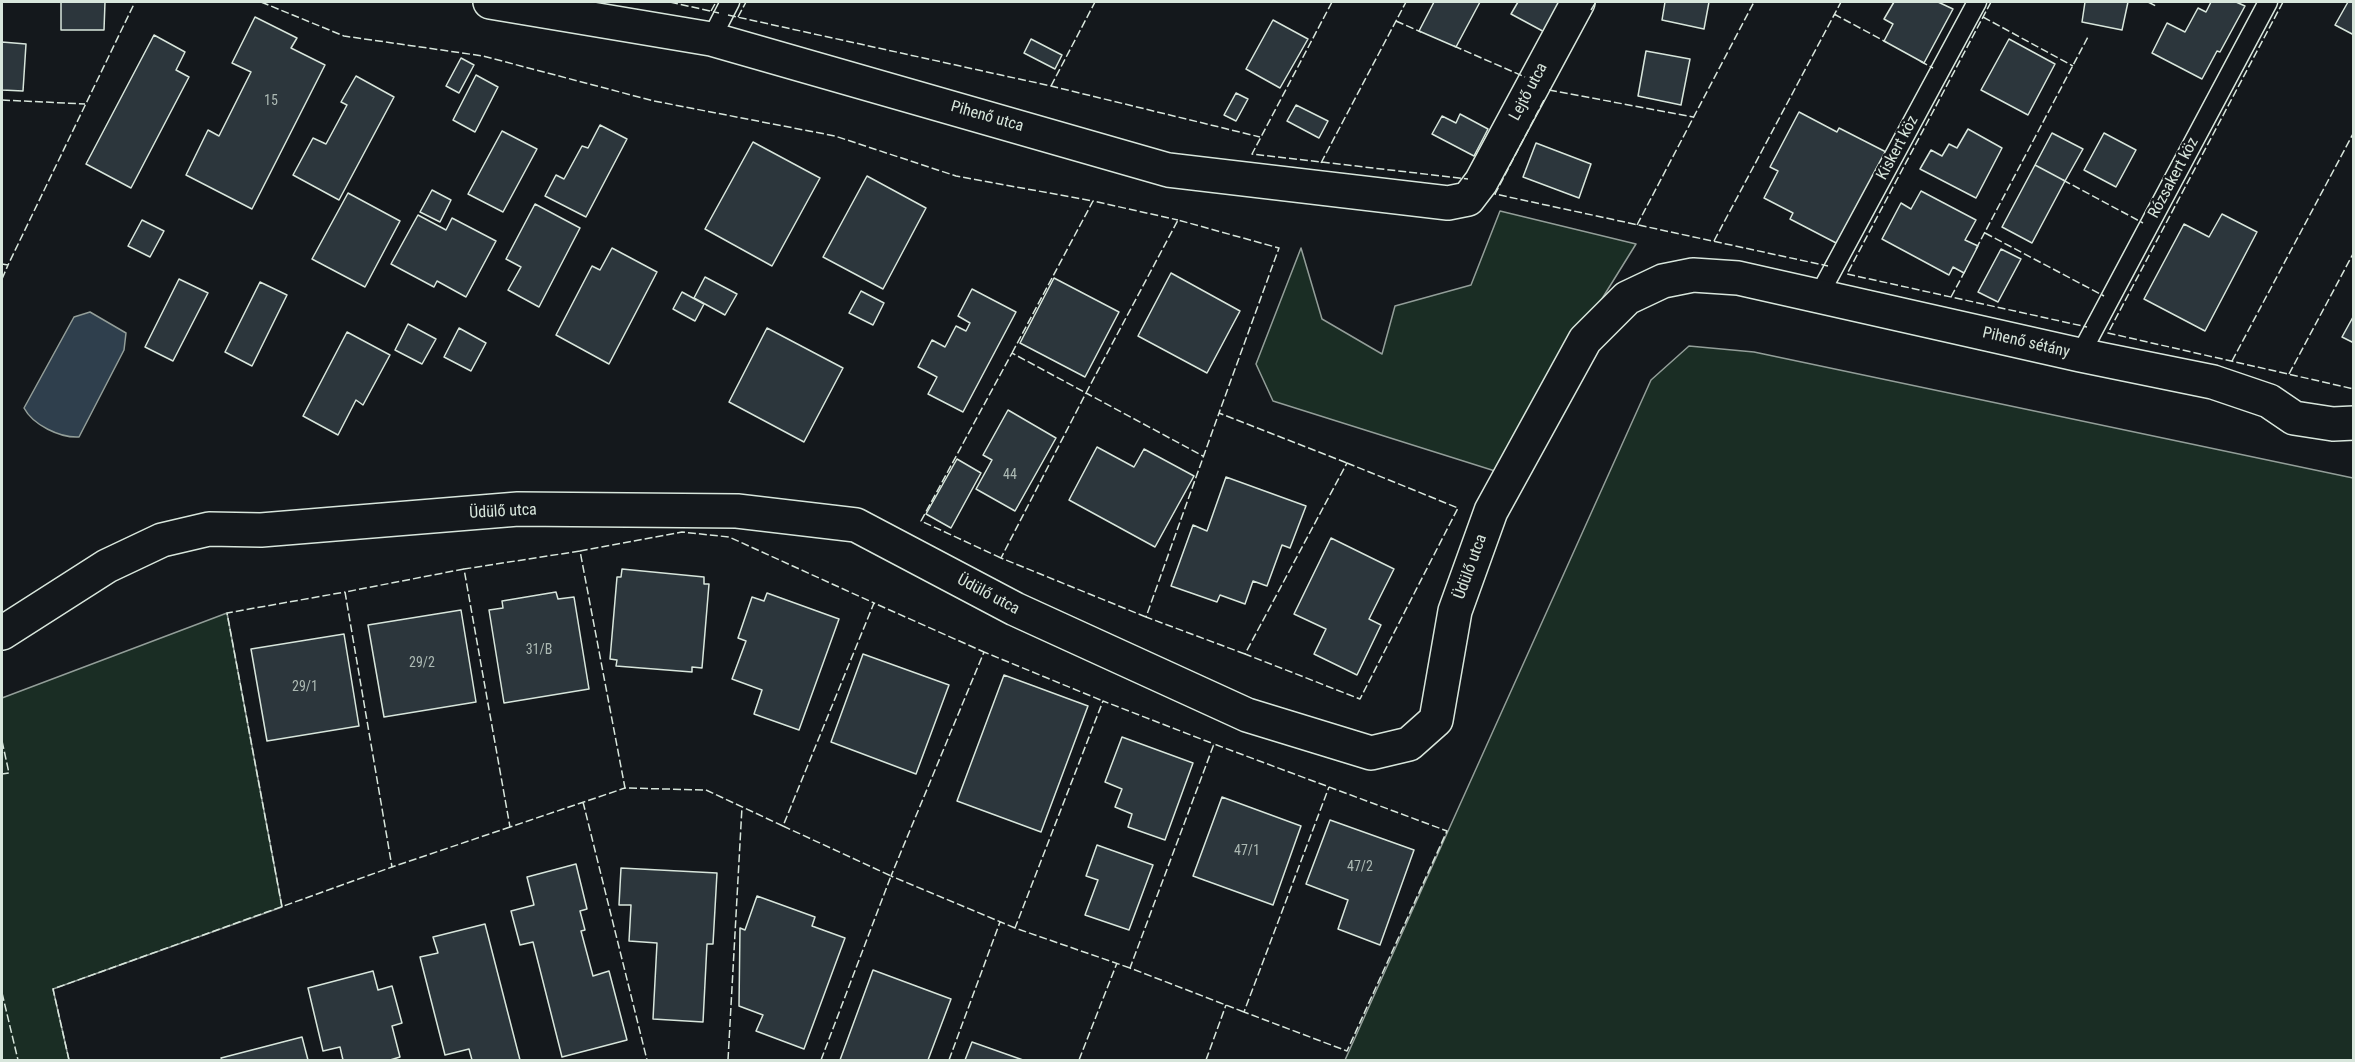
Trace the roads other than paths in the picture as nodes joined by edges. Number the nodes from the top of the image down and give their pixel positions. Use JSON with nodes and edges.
{"nodes":[{"id":1,"x":490,"y":2,"type":"edge"},
{"id":2,"x":730,"y":2,"type":"edge"},
{"id":3,"x":1578,"y":2,"type":"edge"},
{"id":4,"x":1977,"y":2,"type":"edge"},
{"id":5,"x":2268,"y":2,"type":"edge"},
{"id":6,"x":711,"y":39,"type":"junction"},
{"id":7,"x":1481,"y":182,"type":"joint"},
{"id":8,"x":1693,"y":275,"type":"joint"},
{"id":9,"x":1819,"y":295,"type":"junction"},
{"id":10,"x":2080,"y":355,"type":"junction"},
{"id":11,"x":2354,"y":423,"type":"edge"},
{"id":12,"x":2,"y":633,"type":"edge"}],
"edges":[{"from":1,"to":6,"type":"street","name":"Pihenő utca"},
{"from":2,"to":6,"type":"lane"},
{"from":3,"to":7,"type":"street","name":"Lejtő utca"},
{"from":4,"to":9,"type":"lane","name":"Kiskert köz"},
{"from":5,"to":10,"type":"lane","name":"Rózsakert köz"},
{"from":6,"to":7,"type":"street","name":"Pihenő utca"},
{"from":8,"to":9,"type":"street","name":"Pihenő sétány"},
{"from":8,"to":12,"type":"street","name":"Üdülő utca"},
{"from":9,"to":10,"type":"street","name":"Pihenő sétány"},
{"from":10,"to":11,"type":"street","name":"Pihenő sétány"}]}
